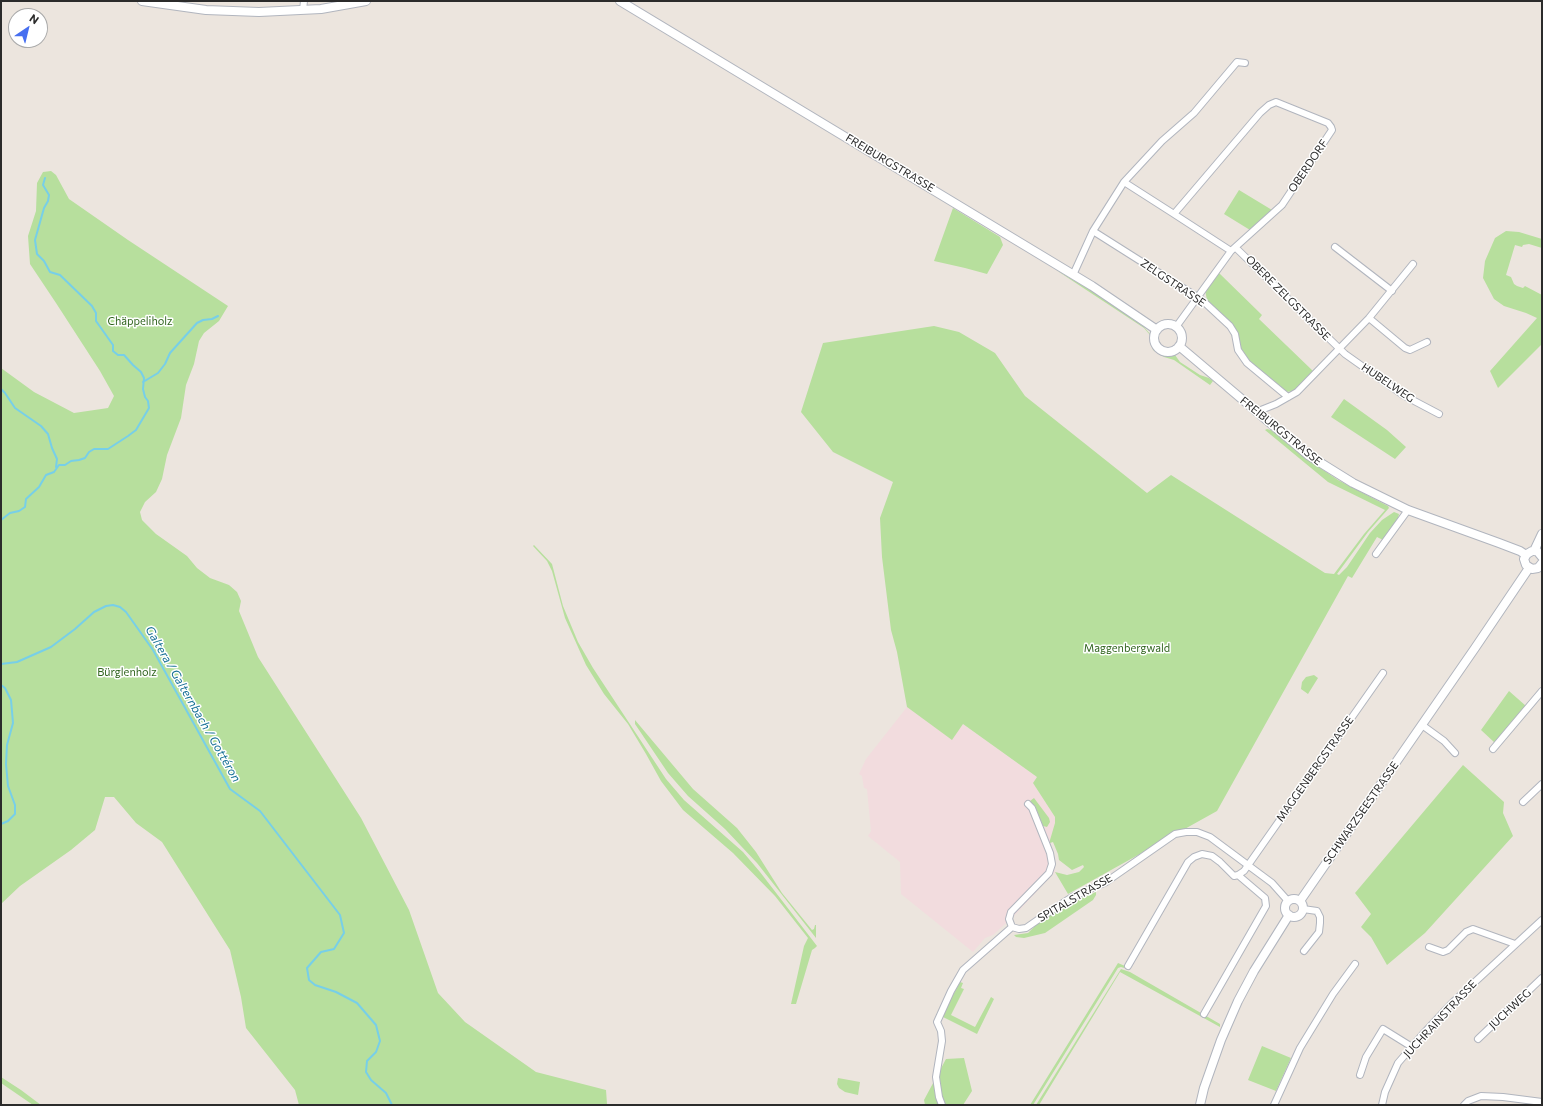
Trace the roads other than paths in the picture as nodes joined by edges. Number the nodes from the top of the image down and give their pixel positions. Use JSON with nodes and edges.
{"nodes":[{"id":1,"x":142,"y":1,"type":"edge"},
{"id":2,"x":304,"y":1,"type":"edge"},
{"id":3,"x":366,"y":1,"type":"edge"},
{"id":4,"x":623,"y":2,"type":"edge"},
{"id":5,"x":303,"y":10,"type":"junction"},
{"id":6,"x":1245,"y":63,"type":"dead end"},
{"id":7,"x":1124,"y":182,"type":"junction"},
{"id":8,"x":1174,"y":214,"type":"junction"},
{"id":9,"x":1093,"y":231,"type":"junction"},
{"id":10,"x":1335,"y":247,"type":"dead end"},
{"id":11,"x":1234,"y":250,"type":"junction"},
{"id":12,"x":1413,"y":264,"type":"dead end"},
{"id":13,"x":1073,"y":275,"type":"junction"},
{"id":14,"x":1392,"y":291,"type":"junction"},
{"id":15,"x":1198,"y":297,"type":"junction"},
{"id":16,"x":1369,"y":318,"type":"junction"},
{"id":17,"x":1176,"y":327,"type":"junction"},
{"id":18,"x":1157,"y":330,"type":"junction"},
{"id":19,"x":1427,"y":342,"type":"dead end"},
{"id":20,"x":1179,"y":346,"type":"junction"},
{"id":21,"x":1339,"y":349,"type":"junction"},
{"id":22,"x":1288,"y":397,"type":"junction"},
{"id":23,"x":1256,"y":412,"type":"junction"},
{"id":24,"x":1439,"y":414,"type":"dead end"},
{"id":25,"x":1408,"y":510,"type":"junction"},
{"id":26,"x":1542,"y":534,"type":"edge"},
{"id":27,"x":1539,"y":552,"type":"edge"},
{"id":28,"x":1376,"y":554,"type":"dead end"},
{"id":29,"x":1526,"y":555,"type":"junction"},
{"id":30,"x":1541,"y":567,"type":"edge"},
{"id":31,"x":1529,"y":568,"type":"junction"},
{"id":32,"x":1383,"y":673,"type":"dead end"},
{"id":33,"x":1542,"y":691,"type":"edge"},
{"id":34,"x":1422,"y":725,"type":"junction"},
{"id":35,"x":1493,"y":749,"type":"dead end"},
{"id":36,"x":1455,"y":753,"type":"dead end"},
{"id":37,"x":1542,"y":784,"type":"edge"},
{"id":38,"x":1523,"y":802,"type":"dead end"},
{"id":39,"x":1028,"y":804,"type":"dead end"},
{"id":40,"x":1248,"y":865,"type":"junction"},
{"id":41,"x":1238,"y":875,"type":"junction"},
{"id":42,"x":1288,"y":901,"type":"junction"},
{"id":43,"x":1300,"y":901,"type":"junction"},
{"id":44,"x":1303,"y":910,"type":"junction"},
{"id":45,"x":1289,"y":915,"type":"junction"},
{"id":46,"x":1542,"y":920,"type":"edge"},
{"id":47,"x":1012,"y":927,"type":"junction"},
{"id":48,"x":1515,"y":944,"type":"junction"},
{"id":49,"x":1429,"y":947,"type":"dead end"},
{"id":50,"x":1304,"y":951,"type":"dead end"},
{"id":51,"x":1355,"y":964,"type":"dead end"},
{"id":52,"x":1128,"y":966,"type":"dead end"},
{"id":53,"x":1542,"y":978,"type":"edge"},
{"id":54,"x":1204,"y":1014,"type":"dead end"},
{"id":55,"x":1478,"y":1039,"type":"dead end"},
{"id":56,"x":1412,"y":1047,"type":"junction"},
{"id":57,"x":1360,"y":1075,"type":"dead end"},
{"id":58,"x":1542,"y":1102,"type":"edge"},
{"id":59,"x":942,"y":1105,"type":"edge"},
{"id":60,"x":1200,"y":1105,"type":"edge"},
{"id":61,"x":1274,"y":1105,"type":"edge"},
{"id":62,"x":1382,"y":1105,"type":"edge"},
{"id":63,"x":1464,"y":1105,"type":"edge"}],
"edges":[{"from":1,"to":5,"type":"main road"},
{"from":2,"to":5,"type":"street"},
{"from":3,"to":5,"type":"main road"},
{"from":4,"to":13,"type":"main road","name":"FREIBURGSTRASSE"},
{"from":6,"to":7,"type":"street"},
{"from":7,"to":8,"type":"street"},
{"from":7,"to":9,"type":"street"},
{"from":8,"to":11,"type":"street"},
{"from":8,"to":11,"type":"street","name":"OBERDORF"},
{"from":9,"to":13,"type":"street"},
{"from":9,"to":15,"type":"street","name":"ZELGSTRASSE"},
{"from":10,"to":14,"type":"street"},
{"from":11,"to":15,"type":"street","name":"OBERDORF"},
{"from":11,"to":21,"type":"street","name":"OBERE ZELGSTRASSE"},
{"from":12,"to":14,"type":"street"},
{"from":13,"to":18,"type":"main road","name":"FREIBURGSTRASSE"},
{"from":14,"to":16,"type":"street"},
{"from":15,"to":17,"type":"street","name":"OBERDORF"},
{"from":15,"to":22,"type":"street","name":"ZELGSTRASSE"},
{"from":16,"to":19,"type":"street"},
{"from":16,"to":21,"type":"street"},
{"from":17,"to":18,"type":"main road"},
{"from":17,"to":20,"type":"main road"},
{"from":18,"to":20,"type":"main road"},
{"from":20,"to":23,"type":"main road","name":"FREIBURGSTRASSE"},
{"from":21,"to":22,"type":"street"},
{"from":21,"to":24,"type":"street","name":"HUBELWEG"},
{"from":22,"to":23,"type":"street"},
{"from":23,"to":25,"type":"main road","name":"FREIBURGSTRASSE"},
{"from":25,"to":28,"type":"street"},
{"from":25,"to":29,"type":"main road","name":"FREIBURGSTRASSE"},
{"from":26,"to":27,"type":"main road"},
{"from":27,"to":29,"type":"main road"},
{"from":29,"to":31,"type":"main road"},
{"from":30,"to":31,"type":"main road"},
{"from":31,"to":34,"type":"main road","name":"SCHWARZSEESTRASSE"},
{"from":32,"to":40,"type":"street","name":"MAGGENBERGSTRASSE"},
{"from":33,"to":35,"type":"street"},
{"from":34,"to":36,"type":"street"},
{"from":34,"to":43,"type":"main road","name":"SCHWARZSEESTRASSE"},
{"from":37,"to":38,"type":"street"},
{"from":39,"to":47,"type":"street"},
{"from":40,"to":41,"type":"street","name":"MAGGENBERGSTRASSE"},
{"from":40,"to":42,"type":"street","name":"SPITALSTRASSE"},
{"from":40,"to":47,"type":"street","name":"SPITALSTRASSE"},
{"from":41,"to":52,"type":"street"},
{"from":41,"to":54,"type":"street"},
{"from":42,"to":43,"type":"main road"},
{"from":42,"to":45,"type":"main road"},
{"from":43,"to":44,"type":"main road"},
{"from":44,"to":45,"type":"main road"},
{"from":44,"to":50,"type":"street"},
{"from":45,"to":60,"type":"main road"},
{"from":46,"to":48,"type":"street","name":"JUCHRAINSTRASSE"},
{"from":47,"to":59,"type":"street"},
{"from":48,"to":49,"type":"street"},
{"from":48,"to":56,"type":"street","name":"JUCHRAINSTRASSE"},
{"from":51,"to":61,"type":"street"},
{"from":53,"to":55,"type":"street","name":"JUCHWEG"},
{"from":56,"to":57,"type":"street"},
{"from":56,"to":62,"type":"street","name":"JUCHRAINSTRASSE"},
{"from":58,"to":63,"type":"street"}]}
